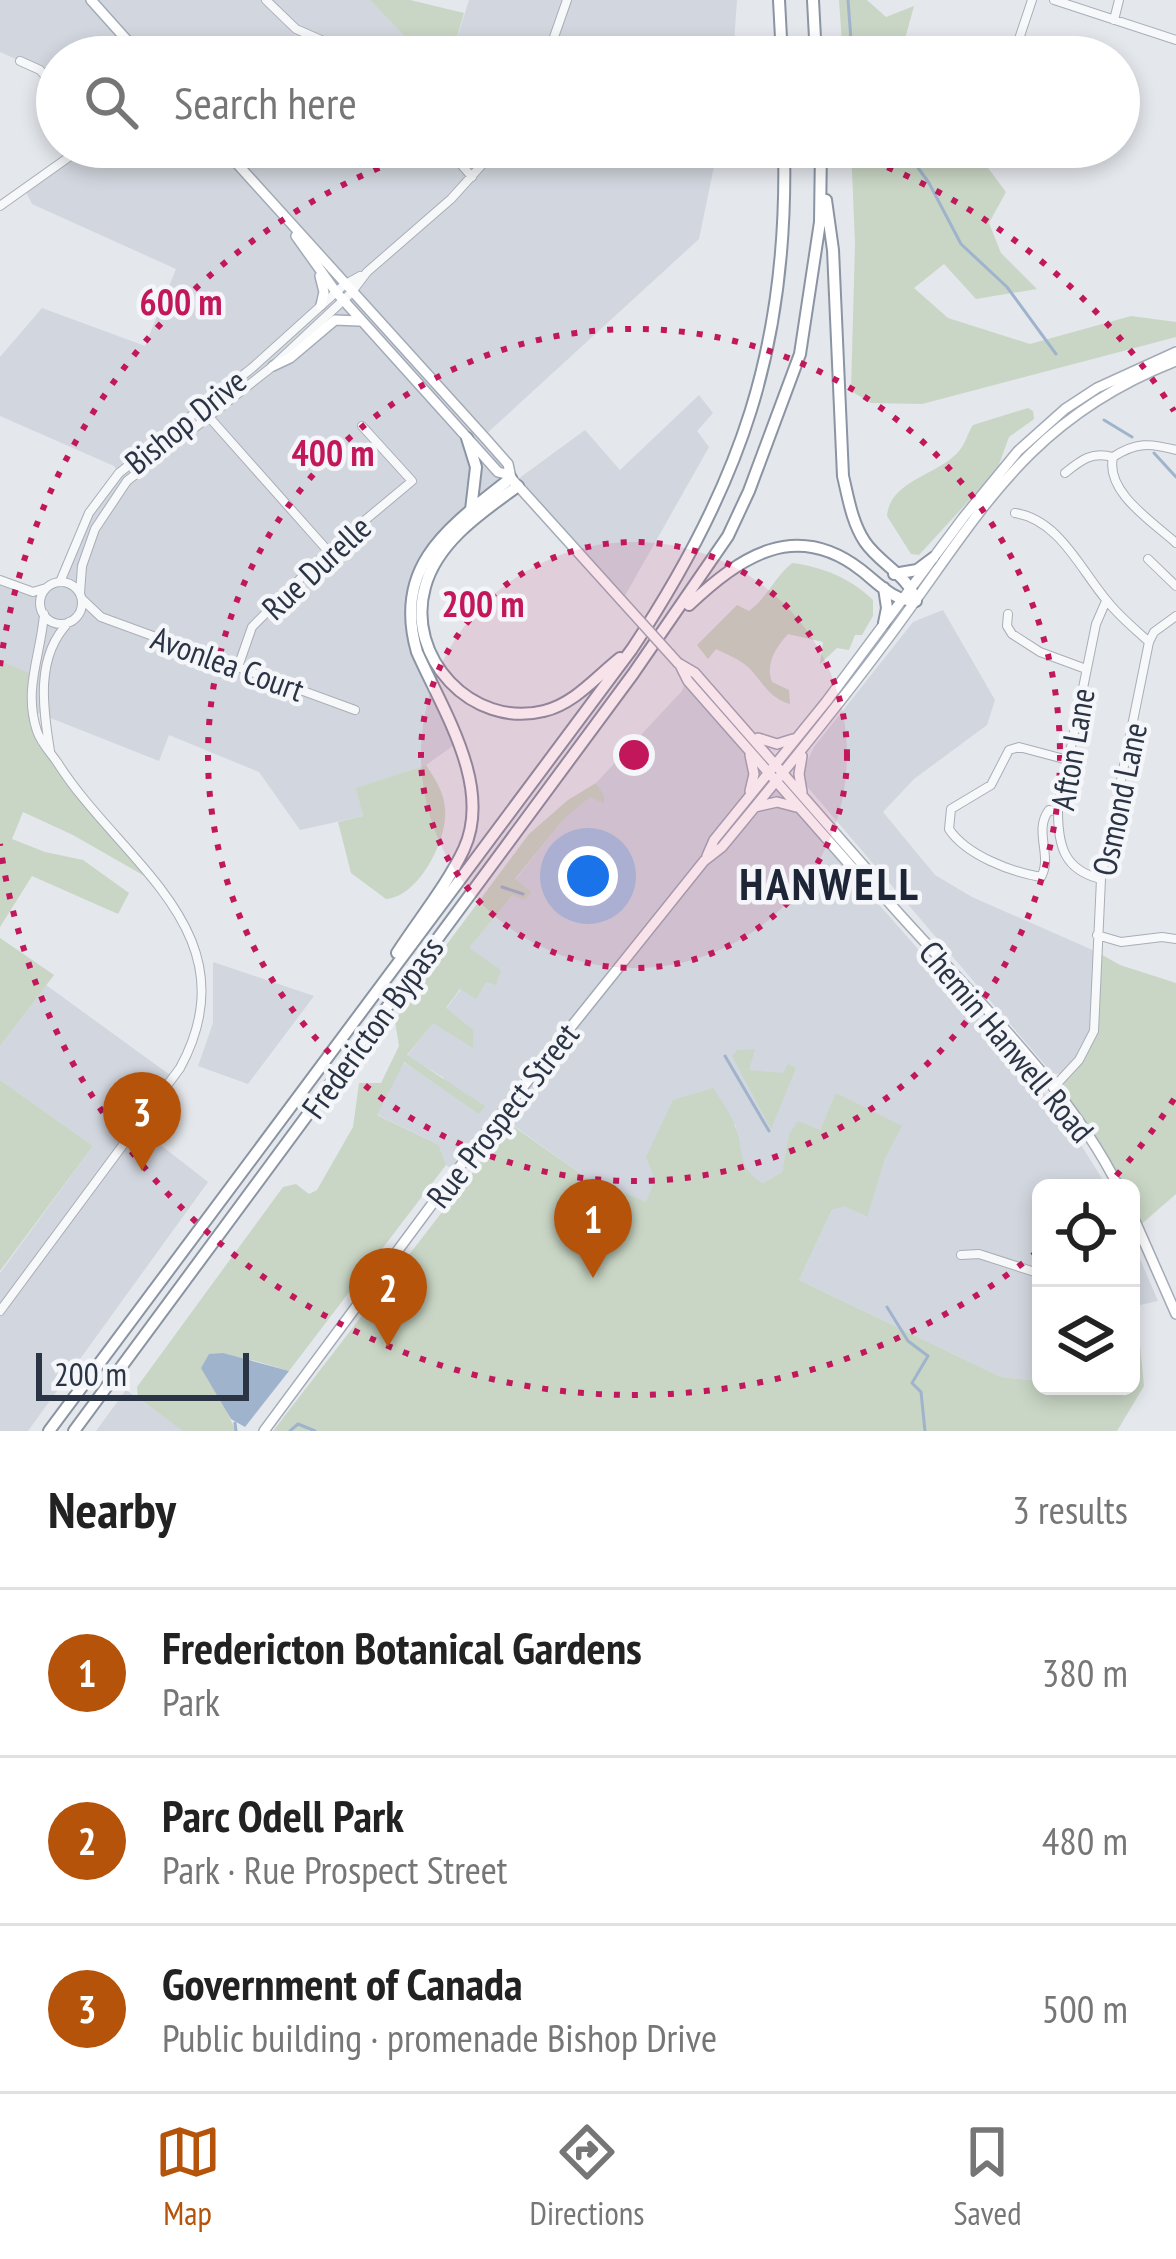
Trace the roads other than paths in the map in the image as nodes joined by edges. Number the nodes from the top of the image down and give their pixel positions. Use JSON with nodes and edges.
{"nodes":[{"id":1,"x":266,"y":0,"type":"edge"},
{"id":2,"x":567,"y":0,"type":"edge"},
{"id":3,"x":779,"y":0,"type":"edge"},
{"id":4,"x":813,"y":0,"type":"edge"},
{"id":5,"x":1032,"y":0,"type":"edge"},
{"id":6,"x":1054,"y":0,"type":"edge"},
{"id":7,"x":1119,"y":0,"type":"edge"},
{"id":8,"x":93,"y":1,"type":"edge"},
{"id":9,"x":1114,"y":20,"type":"junction"},
{"id":10,"x":123,"y":36,"type":"edge"},
{"id":11,"x":308,"y":36,"type":"edge"},
{"id":12,"x":554,"y":36,"type":"edge"},
{"id":13,"x":781,"y":36,"type":"edge"},
{"id":14,"x":815,"y":36,"type":"edge"},
{"id":15,"x":1020,"y":36,"type":"edge"},
{"id":16,"x":1176,"y":40,"type":"edge"},
{"id":17,"x":20,"y":61,"type":"dead end"},
{"id":18,"x":36,"y":68,"type":"edge"},
{"id":19,"x":53,"y":168,"type":"edge"},
{"id":20,"x":240,"y":168,"type":"edge"},
{"id":21,"x":464,"y":168,"type":"edge"},
{"id":22,"x":480,"y":168,"type":"edge"},
{"id":23,"x":783,"y":168,"type":"edge"},
{"id":24,"x":822,"y":170,"type":"joint"},
{"id":25,"x":472,"y":177,"type":"junction"},
{"id":26,"x":0,"y":206,"type":"edge"},
{"id":27,"x":295,"y":230,"type":"junction"},
{"id":28,"x":315,"y":266,"type":"junction"},
{"id":29,"x":344,"y":292,"type":"junction"},
{"id":30,"x":321,"y":305,"type":"junction"},
{"id":31,"x":365,"y":323,"type":"junction"},
{"id":32,"x":1176,"y":352,"type":"edge"},
{"id":33,"x":1176,"y":361,"type":"edge"},
{"id":34,"x":273,"y":366,"type":"junction"},
{"id":35,"x":201,"y":408,"type":"junction"},
{"id":36,"x":209,"y":417,"type":"junction"},
{"id":37,"x":362,"y":426,"type":"dead end"},
{"id":38,"x":467,"y":438,"type":"junction"},
{"id":39,"x":1176,"y":450,"type":"edge"},
{"id":40,"x":1113,"y":457,"type":"junction"},
{"id":41,"x":1065,"y":473,"type":"dead end"},
{"id":42,"x":512,"y":480,"type":"junction"},
{"id":43,"x":471,"y":512,"type":"junction"},
{"id":44,"x":1015,"y":513,"type":"dead end"},
{"id":45,"x":1176,"y":543,"type":"edge"},
{"id":46,"x":328,"y":551,"type":"junction"},
{"id":47,"x":933,"y":558,"type":"junction"},
{"id":48,"x":1148,"y":559,"type":"dead end"},
{"id":49,"x":895,"y":574,"type":"junction"},
{"id":50,"x":0,"y":580,"type":"edge"},
{"id":51,"x":60,"y":582,"type":"junction"},
{"id":52,"x":912,"y":586,"type":"junction"},
{"id":53,"x":1176,"y":586,"type":"edge"},
{"id":54,"x":47,"y":587,"type":"junction"},
{"id":55,"x":884,"y":588,"type":"junction"},
{"id":56,"x":33,"y":592,"type":"junction"},
{"id":57,"x":81,"y":596,"type":"junction"},
{"id":58,"x":900,"y":601,"type":"junction"},
{"id":59,"x":916,"y":601,"type":"junction"},
{"id":60,"x":1106,"y":601,"type":"junction"},
{"id":61,"x":42,"y":610,"type":"junction"},
{"id":62,"x":1008,"y":614,"type":"dead end"},
{"id":63,"x":101,"y":616,"type":"junction"},
{"id":64,"x":1176,"y":616,"type":"edge"},
{"id":65,"x":72,"y":620,"type":"junction"},
{"id":66,"x":884,"y":622,"type":"junction"},
{"id":67,"x":670,"y":624,"type":"junction"},
{"id":68,"x":1149,"y":642,"type":"junction"},
{"id":69,"x":632,"y":649,"type":"junction"},
{"id":70,"x":678,"y":663,"type":"junction"},
{"id":71,"x":238,"y":667,"type":"junction"},
{"id":72,"x":1086,"y":669,"type":"junction"},
{"id":73,"x":355,"y":710,"type":"dead end"},
{"id":74,"x":750,"y":734,"type":"junction"},
{"id":75,"x":798,"y":737,"type":"junction"},
{"id":76,"x":748,"y":750,"type":"junction"},
{"id":77,"x":803,"y":751,"type":"junction"},
{"id":78,"x":51,"y":752,"type":"junction"},
{"id":79,"x":1068,"y":760,"type":"junction"},
{"id":80,"x":776,"y":773,"type":"junction"},
{"id":81,"x":752,"y":802,"type":"junction"},
{"id":82,"x":801,"y":803,"type":"junction"},
{"id":83,"x":1058,"y":811,"type":"junction"},
{"id":84,"x":1101,"y":879,"type":"junction"},
{"id":85,"x":1097,"y":935,"type":"junction"},
{"id":86,"x":1176,"y":939,"type":"edge"},
{"id":87,"x":346,"y":1030,"type":"junction"},
{"id":88,"x":1053,"y":1088,"type":"junction"},
{"id":89,"x":1114,"y":1179,"type":"edge"},
{"id":90,"x":1140,"y":1239,"type":"edge"},
{"id":91,"x":961,"y":1256,"type":"dead end"},
{"id":92,"x":1032,"y":1271,"type":"edge"},
{"id":93,"x":0,"y":1311,"type":"edge"},
{"id":94,"x":1176,"y":1314,"type":"edge"},
{"id":95,"x":49,"y":1431,"type":"edge"},
{"id":96,"x":74,"y":1431,"type":"edge"},
{"id":97,"x":264,"y":1431,"type":"edge"}],
"edges":[{"from":1,"to":11,"type":"street"},
{"from":2,"to":12,"type":"street"},
{"from":3,"to":13,"type":"highway"},
{"from":4,"to":14,"type":"highway"},
{"from":5,"to":15,"type":"street"},
{"from":6,"to":9,"type":"street"},
{"from":7,"to":9,"type":"street"},
{"from":8,"to":10,"type":"main road"},
{"from":9,"to":16,"type":"street"},
{"from":17,"to":18,"type":"street"},
{"from":19,"to":26,"type":"street"},
{"from":20,"to":27,"type":"main road","name":"Chemin Hanwell Road"},
{"from":21,"to":25,"type":"street"},
{"from":22,"to":25,"type":"street"},
{"from":23,"to":69,"type":"highway","name":"Fredericton Bypass"},
{"from":24,"to":49,"type":"highway"},
{"from":24,"to":67,"type":"highway"},
{"from":25,"to":29,"type":"street"},
{"from":27,"to":28,"type":"main road","name":"Chemin Hanwell Road"},
{"from":27,"to":29,"type":"main road","name":"Chemin Hanwell Road"},
{"from":28,"to":29,"type":"main road","name":"Chemin Hanwell Road"},
{"from":28,"to":30,"type":"main road"},
{"from":29,"to":30,"type":"street","name":"Bishop Drive"},
{"from":29,"to":31,"type":"main road","name":"Chemin Hanwell Road"},
{"from":29,"to":34,"type":"street","name":"Bishop Drive"},
{"from":29,"to":42,"type":"main road","name":"Chemin Hanwell Road"},
{"from":30,"to":35,"type":"street","name":"Bishop Drive"},
{"from":31,"to":34,"type":"main road"},
{"from":31,"to":38,"type":"main road","name":"Chemin Hanwell Road"},
{"from":32,"to":47,"type":"main road","name":"Rue Prospect Street"},
{"from":33,"to":59,"type":"main road","name":"Rue Prospect Street"},
{"from":34,"to":36,"type":"street","name":"Bishop Drive"},
{"from":35,"to":36,"type":"street"},
{"from":35,"to":51,"type":"street","name":"Bishop Drive"},
{"from":36,"to":46,"type":"street"},
{"from":36,"to":57,"type":"street","name":"Bishop Drive"},
{"from":37,"to":46,"type":"street","name":"Rue Durelle"},
{"from":38,"to":42,"type":"main road","name":"Chemin Hanwell Road"},
{"from":38,"to":43,"type":"highway"},
{"from":39,"to":40,"type":"street"},
{"from":40,"to":41,"type":"street"},
{"from":40,"to":45,"type":"street"},
{"from":42,"to":43,"type":"highway"},
{"from":42,"to":69,"type":"highway"},
{"from":42,"to":70,"type":"main road","name":"Chemin Hanwell Road","bridge":true},
{"from":43,"to":87,"type":"highway"},
{"from":44,"to":60,"type":"street"},
{"from":46,"to":71,"type":"street","name":"Rue Durelle"},
{"from":47,"to":49,"type":"highway"},
{"from":47,"to":52,"type":"main road","name":"Rue Prospect Street"},
{"from":48,"to":53,"type":"street"},
{"from":49,"to":52,"type":"highway"},
{"from":50,"to":56,"type":"street"},
{"from":51,"to":54,"type":"street"},
{"from":51,"to":57,"type":"street"},
{"from":52,"to":58,"type":"main road","name":"Rue Prospect Street"},
{"from":52,"to":59,"type":"highway"},
{"from":54,"to":56,"type":"street"},
{"from":54,"to":61,"type":"street"},
{"from":55,"to":58,"type":"highway"},
{"from":55,"to":66,"type":"highway"},
{"from":55,"to":67,"type":"highway"},
{"from":56,"to":61,"type":"street"},
{"from":57,"to":63,"type":"street","name":"Avonlea Court"},
{"from":57,"to":65,"type":"street"},
{"from":58,"to":59,"type":"highway"},
{"from":58,"to":66,"type":"main road","name":"Rue Prospect Street"},
{"from":59,"to":77,"type":"main road","name":"Rue Prospect Street"},
{"from":60,"to":68,"type":"street"},
{"from":60,"to":72,"type":"street","name":"Afton Lane"},
{"from":61,"to":65,"type":"street"},
{"from":61,"to":78,"type":"street"},
{"from":62,"to":72,"type":"street"},
{"from":63,"to":65,"type":"street","name":"Avonlea Court"},
{"from":63,"to":71,"type":"street","name":"Avonlea Court"},
{"from":64,"to":68,"type":"street"},
{"from":65,"to":78,"type":"street"},
{"from":66,"to":75,"type":"main road","name":"Rue Prospect Street"},
{"from":67,"to":96,"type":"highway","name":"Fredericton Bypass"},
{"from":68,"to":84,"type":"street","name":"Osmond Lane"},
{"from":69,"to":87,"type":"highway","name":"Fredericton Bypass"},
{"from":70,"to":74,"type":"main road","name":"Chemin Hanwell Road"},
{"from":70,"to":76,"type":"main road","name":"Chemin Hanwell Road"},
{"from":71,"to":73,"type":"street","name":"Avonlea Court"},
{"from":72,"to":79,"type":"street","name":"Afton Lane"},
{"from":74,"to":75,"type":"main road"},
{"from":74,"to":80,"type":"main road","name":"Chemin Hanwell Road"},
{"from":75,"to":80,"type":"main road","name":"Rue Prospect Street"},
{"from":76,"to":80,"type":"main road","name":"Chemin Hanwell Road"},
{"from":76,"to":81,"type":"main road"},
{"from":77,"to":80,"type":"main road","name":"Rue Prospect Street"},
{"from":77,"to":82,"type":"main road"},
{"from":78,"to":93,"type":"street"},
{"from":79,"to":83,"type":"street","name":"Afton Lane"},
{"from":79,"to":83,"type":"street"},
{"from":80,"to":81,"type":"main road","name":"Rue Prospect Street"},
{"from":80,"to":82,"type":"main road","name":"Chemin Hanwell Road"},
{"from":81,"to":82,"type":"main road"},
{"from":81,"to":97,"type":"main road","name":"Rue Prospect Street"},
{"from":82,"to":88,"type":"main road","name":"Chemin Hanwell Road"},
{"from":83,"to":84,"type":"street","name":"Afton Lane"},
{"from":84,"to":85,"type":"street","name":"Osmond Lane"},
{"from":85,"to":86,"type":"street"},
{"from":85,"to":88,"type":"street","name":"Osmond Lane"},
{"from":87,"to":95,"type":"highway","name":"Fredericton Bypass"},
{"from":88,"to":89,"type":"main road","name":"Chemin Hanwell Road"},
{"from":90,"to":94,"type":"main road"},
{"from":91,"to":92,"type":"street"}]}
